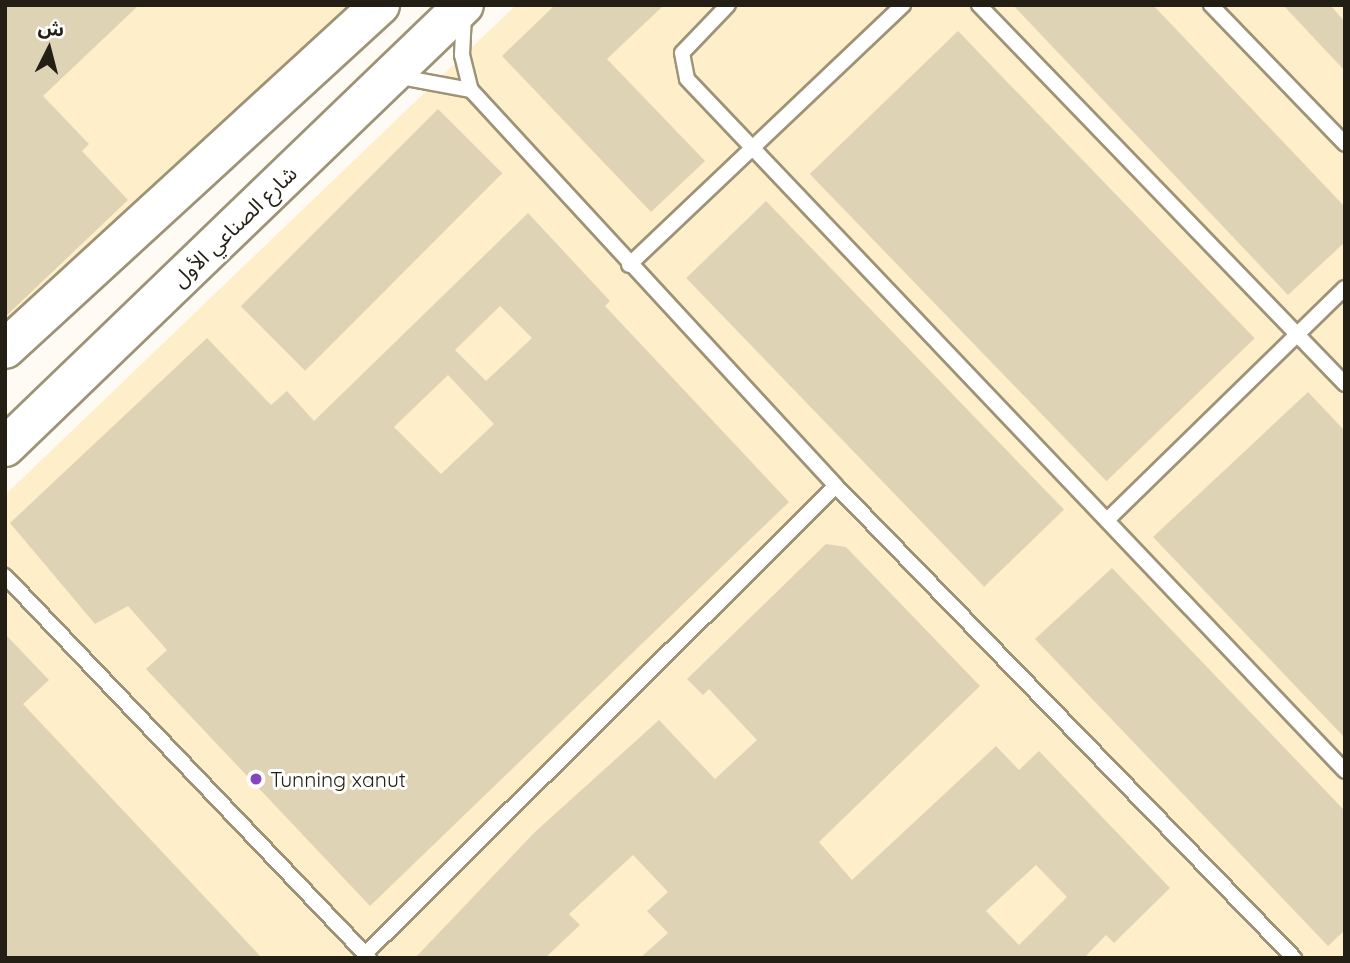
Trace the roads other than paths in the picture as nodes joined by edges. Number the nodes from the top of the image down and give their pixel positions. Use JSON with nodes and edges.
{"nodes":[{"id":1,"x":380,"y":5,"type":"edge"},
{"id":2,"x":465,"y":5,"type":"edge"},
{"id":3,"x":728,"y":5,"type":"edge"},
{"id":4,"x":903,"y":5,"type":"edge"},
{"id":5,"x":979,"y":5,"type":"edge"},
{"id":6,"x":1211,"y":5,"type":"edge"},
{"id":7,"x":389,"y":77,"type":"junction"},
{"id":8,"x":471,"y":90,"type":"junction"},
{"id":9,"x":1345,"y":144,"type":"edge"},
{"id":10,"x":754,"y":147,"type":"junction"},
{"id":11,"x":629,"y":265,"type":"junction"},
{"id":12,"x":1345,"y":288,"type":"edge"},
{"id":13,"x":1297,"y":335,"type":"junction"},
{"id":14,"x":5,"y":349,"type":"edge"},
{"id":15,"x":1345,"y":384,"type":"edge"},
{"id":16,"x":5,"y":447,"type":"edge"},
{"id":17,"x":835,"y":486,"type":"junction"},
{"id":18,"x":1107,"y":520,"type":"junction"},
{"id":19,"x":5,"y":576,"type":"edge"},
{"id":20,"x":1345,"y":771,"type":"edge"},
{"id":21,"x":367,"y":956,"type":"edge"},
{"id":22,"x":1294,"y":958,"type":"edge"}],
"edges":[{"from":1,"to":14,"type":"main road"},
{"from":2,"to":7,"type":"main road","name":"شارع الصناعي الأول"},
{"from":2,"to":8,"type":"lane"},
{"from":3,"to":10,"type":"lane"},
{"from":4,"to":10,"type":"lane"},
{"from":5,"to":13,"type":"lane"},
{"from":6,"to":9,"type":"lane"},
{"from":7,"to":8,"type":"lane"},
{"from":7,"to":16,"type":"main road","name":"شارع الصناعي الأول"},
{"from":8,"to":11,"type":"lane"},
{"from":10,"to":11,"type":"lane"},
{"from":10,"to":18,"type":"lane"},
{"from":11,"to":17,"type":"lane"},
{"from":12,"to":13,"type":"lane"},
{"from":13,"to":15,"type":"lane"},
{"from":13,"to":18,"type":"lane"},
{"from":17,"to":21,"type":"lane"},
{"from":17,"to":22,"type":"lane"},
{"from":18,"to":20,"type":"lane"},
{"from":19,"to":21,"type":"lane"}]}
